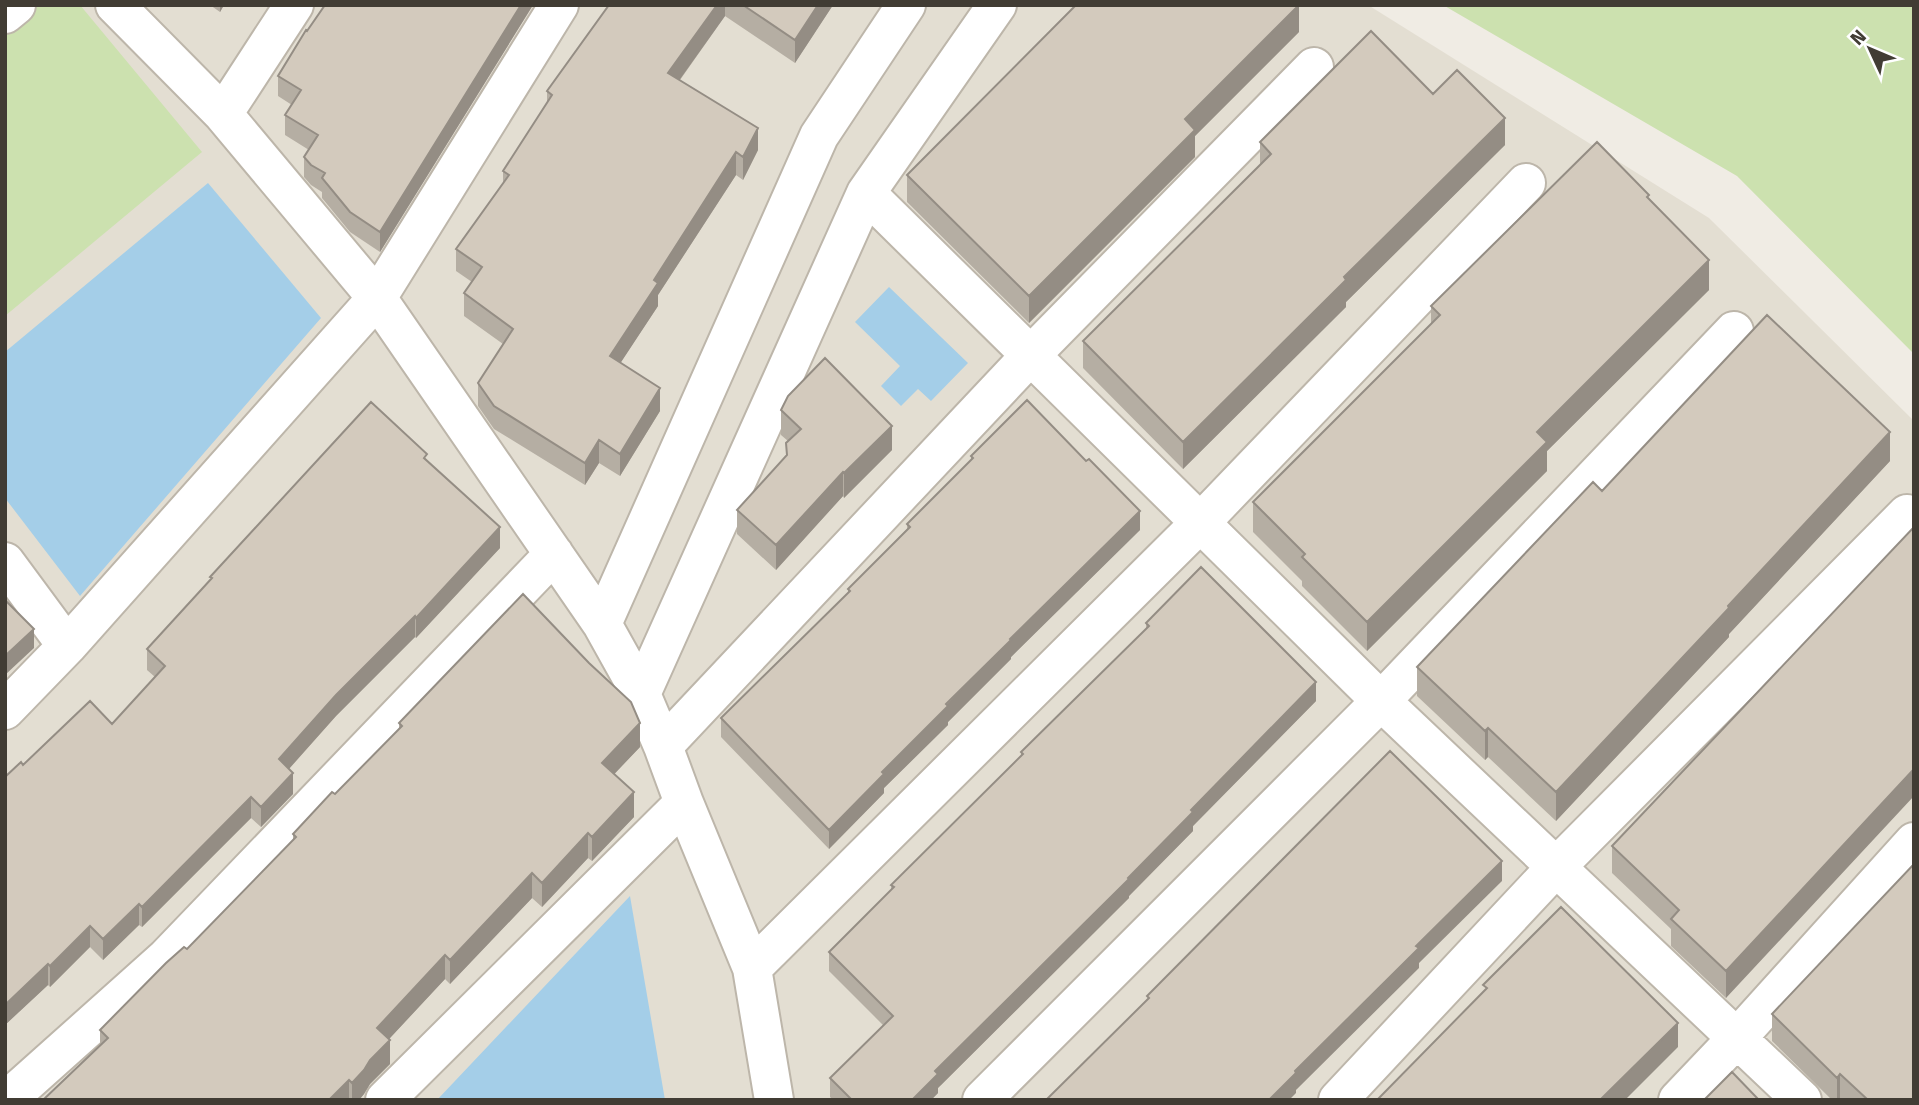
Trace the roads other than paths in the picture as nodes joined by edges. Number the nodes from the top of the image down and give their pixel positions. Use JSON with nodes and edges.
{"nodes":[{"id":1,"x":16,"y":5,"type":"edge"},
{"id":2,"x":115,"y":5,"type":"edge"},
{"id":3,"x":294,"y":5,"type":"edge"},
{"id":4,"x":559,"y":5,"type":"edge"},
{"id":5,"x":906,"y":5,"type":"edge"},
{"id":6,"x":997,"y":5,"type":"edge"},
{"id":7,"x":5,"y":14,"type":"edge"},
{"id":8,"x":1314,"y":68,"type":"dead end"},
{"id":9,"x":223,"y":114,"type":"junction"},
{"id":10,"x":1526,"y":183,"type":"dead end"},
{"id":11,"x":866,"y":193,"type":"junction"},
{"id":12,"x":377,"y":298,"type":"junction"},
{"id":13,"x":1734,"y":331,"type":"dead end"},
{"id":14,"x":1030,"y":356,"type":"junction"},
{"id":15,"x":1908,"y":514,"type":"dead end"},
{"id":16,"x":1199,"y":523,"type":"junction"},
{"id":17,"x":554,"y":554,"type":"junction"},
{"id":18,"x":5,"y":562,"type":"edge"},
{"id":19,"x":602,"y":624,"type":"junction"},
{"id":20,"x":68,"y":646,"type":"junction"},
{"id":21,"x":641,"y":694,"type":"junction"},
{"id":22,"x":1381,"y":701,"type":"junction"},
{"id":23,"x":5,"y":710,"type":"edge"},
{"id":24,"x":663,"y":746,"type":"junction"},
{"id":25,"x":684,"y":803,"type":"junction"},
{"id":26,"x":1914,"y":842,"type":"edge"},
{"id":27,"x":1557,"y":866,"type":"junction"},
{"id":28,"x":752,"y":968,"type":"junction"},
{"id":29,"x":1737,"y":1038,"type":"junction"},
{"id":30,"x":7,"y":1100,"type":"edge"},
{"id":31,"x":385,"y":1100,"type":"edge"},
{"id":32,"x":774,"y":1100,"type":"edge"},
{"id":33,"x":982,"y":1100,"type":"edge"},
{"id":34,"x":1338,"y":1100,"type":"edge"},
{"id":35,"x":1678,"y":1100,"type":"edge"},
{"id":36,"x":1802,"y":1100,"type":"edge"}],
"edges":[{"from":1,"to":7,"type":"street"},
{"from":2,"to":9,"type":"street"},
{"from":3,"to":9,"type":"street"},
{"from":4,"to":12,"type":"street"},
{"from":5,"to":19,"type":"street"},
{"from":6,"to":11,"type":"street"},
{"from":8,"to":14,"type":"street"},
{"from":9,"to":12,"type":"street"},
{"from":10,"to":16,"type":"street"},
{"from":11,"to":14,"type":"street"},
{"from":11,"to":21,"type":"street"},
{"from":12,"to":17,"type":"street"},
{"from":12,"to":20,"type":"street"},
{"from":13,"to":22,"type":"street"},
{"from":14,"to":16,"type":"street"},
{"from":14,"to":24,"type":"street"},
{"from":15,"to":27,"type":"street"},
{"from":16,"to":22,"type":"street"},
{"from":16,"to":28,"type":"street"},
{"from":17,"to":19,"type":"street"},
{"from":17,"to":30,"type":"street"},
{"from":18,"to":20,"type":"street"},
{"from":19,"to":21,"type":"street"},
{"from":20,"to":23,"type":"street"},
{"from":21,"to":24,"type":"street"},
{"from":22,"to":27,"type":"street"},
{"from":22,"to":33,"type":"street"},
{"from":24,"to":25,"type":"street"},
{"from":25,"to":28,"type":"street"},
{"from":25,"to":31,"type":"street"},
{"from":26,"to":29,"type":"street"},
{"from":27,"to":29,"type":"street"},
{"from":27,"to":34,"type":"street"},
{"from":28,"to":32,"type":"street"},
{"from":29,"to":35,"type":"street"},
{"from":29,"to":36,"type":"street"}]}
